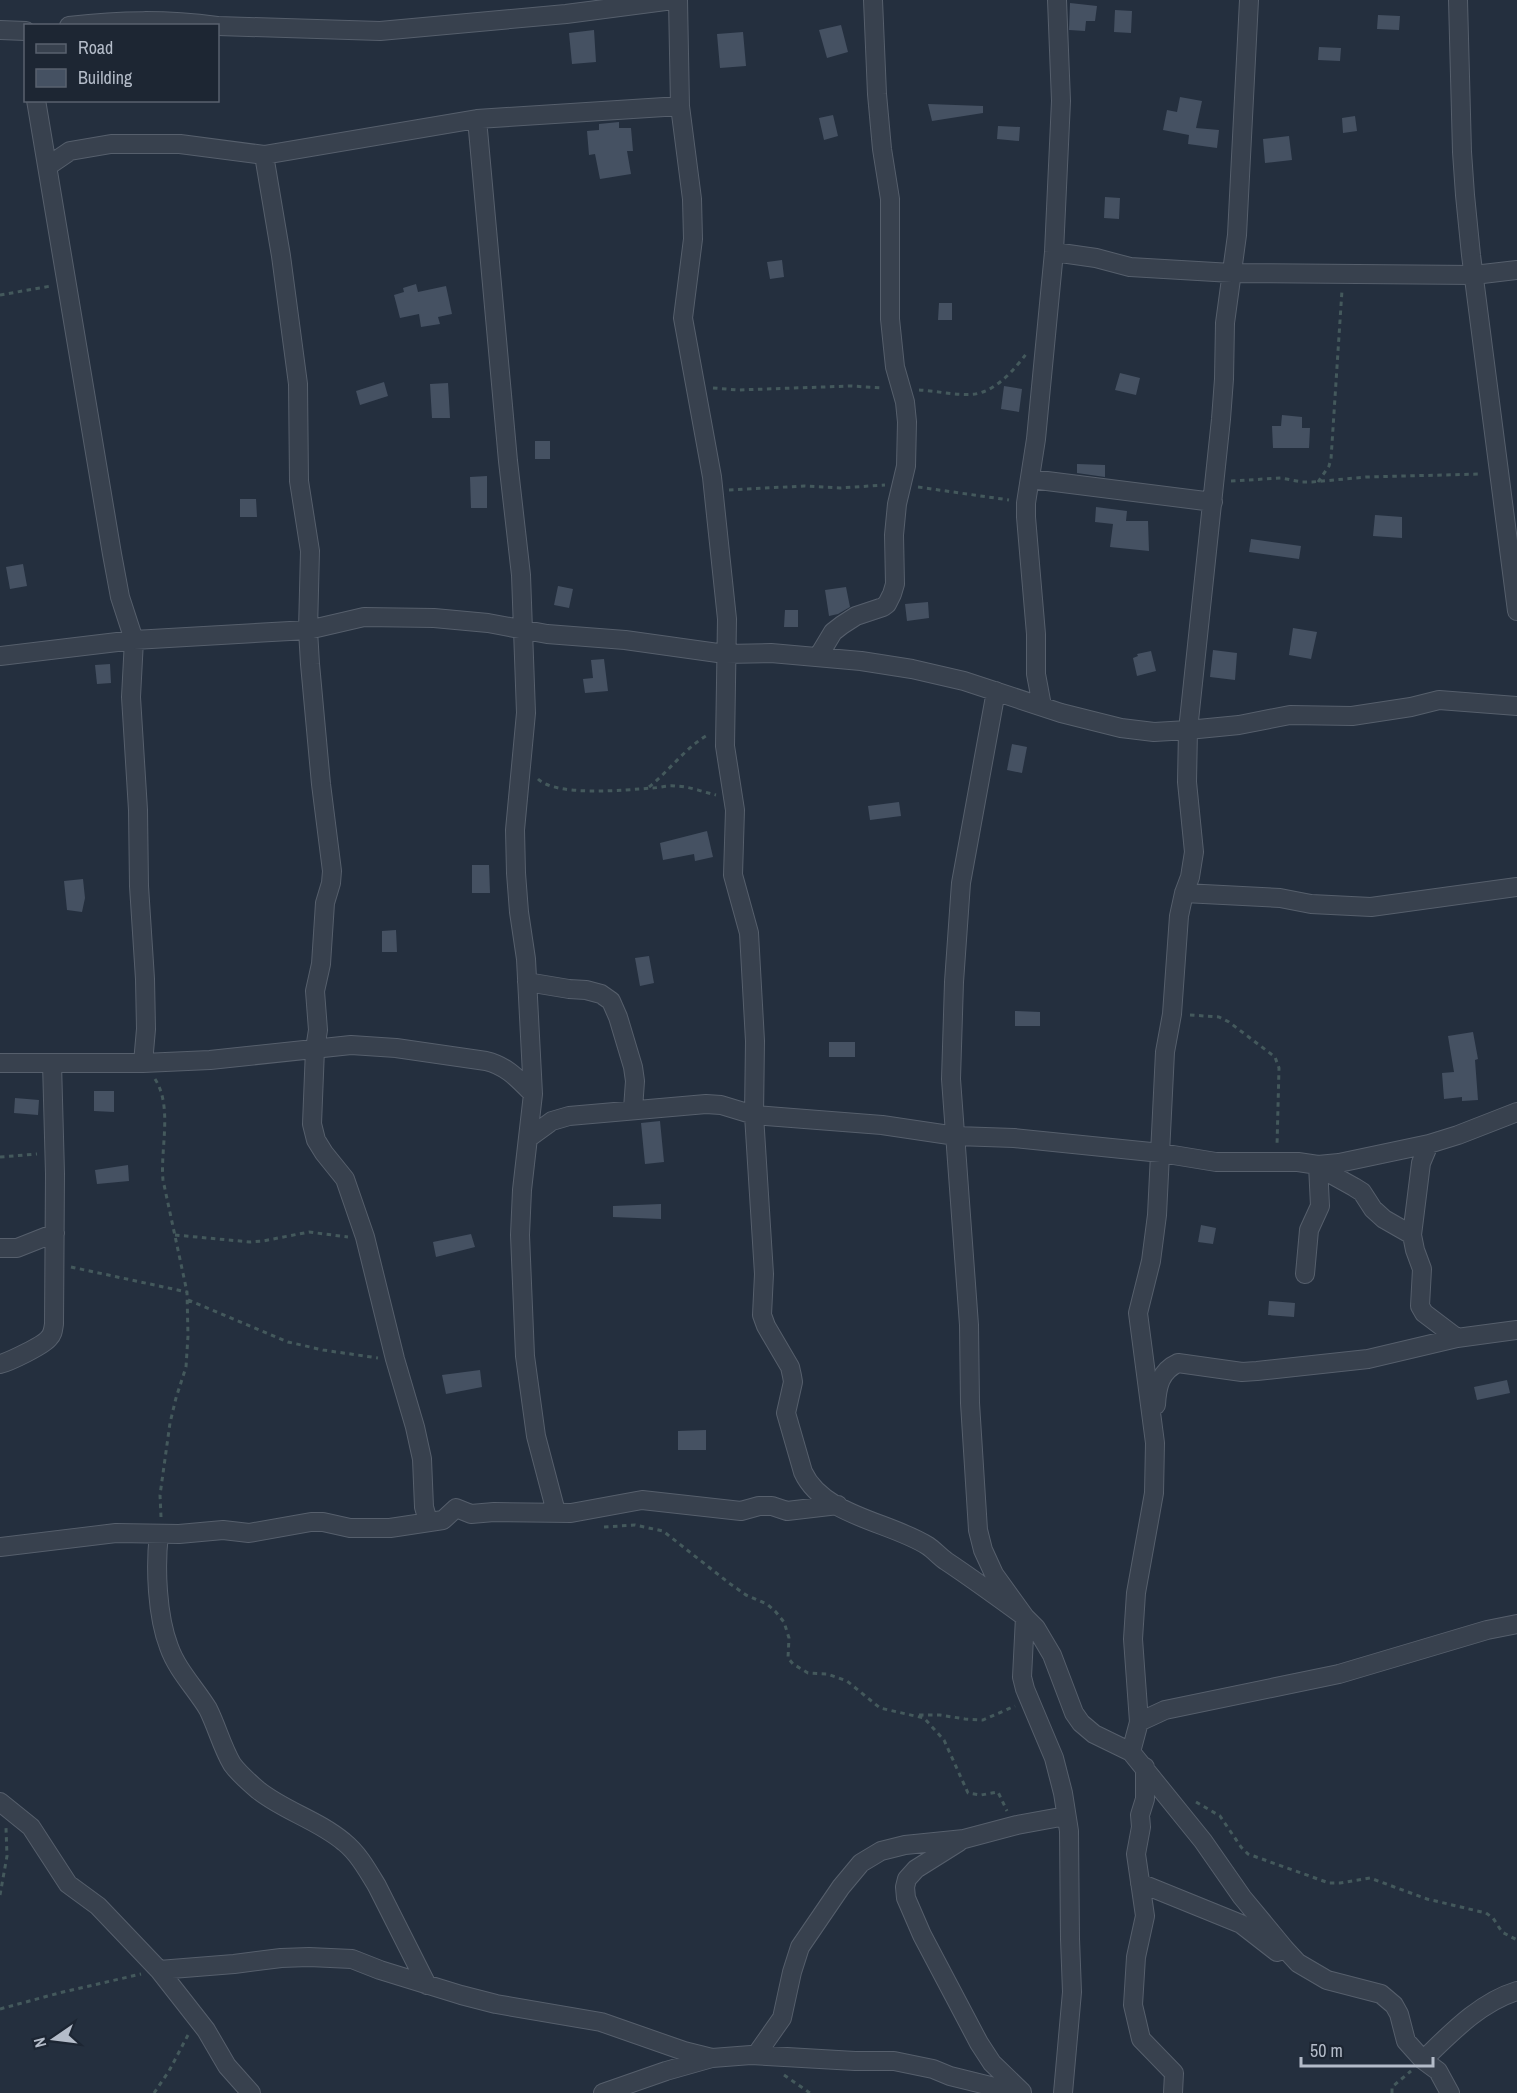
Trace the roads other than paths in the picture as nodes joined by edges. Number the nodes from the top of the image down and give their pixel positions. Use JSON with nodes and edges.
{"nodes":[{"id":1,"x":676,"y":0,"type":"edge"},
{"id":2,"x":873,"y":0,"type":"edge"},
{"id":3,"x":1057,"y":0,"type":"edge"},
{"id":4,"x":1249,"y":0,"type":"edge"},
{"id":5,"x":1458,"y":0,"type":"edge"},
{"id":6,"x":88,"y":24,"type":"edge"},
{"id":7,"x":203,"y":24,"type":"edge"},
{"id":8,"x":219,"y":26,"type":"edge"},
{"id":9,"x":0,"y":30,"type":"edge"},
{"id":10,"x":24,"y":35,"type":"edge"},
{"id":11,"x":36,"y":102,"type":"edge"},
{"id":12,"x":680,"y":106,"type":"junction"},
{"id":13,"x":477,"y":118,"type":"junction"},
{"id":14,"x":264,"y":155,"type":"junction"},
{"id":15,"x":48,"y":166,"type":"junction"},
{"id":16,"x":1054,"y":252,"type":"junction"},
{"id":17,"x":1517,"y":270,"type":"edge"},
{"id":18,"x":1232,"y":273,"type":"junction"},
{"id":19,"x":1474,"y":274,"type":"junction"},
{"id":20,"x":1031,"y":479,"type":"junction"},
{"id":21,"x":1213,"y":502,"type":"junction"},
{"id":22,"x":1517,"y":611,"type":"edge"},
{"id":23,"x":522,"y":629,"type":"junction"},
{"id":24,"x":308,"y":630,"type":"junction"},
{"id":25,"x":134,"y":640,"type":"junction"},
{"id":26,"x":725,"y":654,"type":"junction"},
{"id":27,"x":0,"y":656,"type":"edge"},
{"id":28,"x":818,"y":657,"type":"junction"},
{"id":29,"x":996,"y":691,"type":"junction"},
{"id":30,"x":1042,"y":706,"type":"junction"},
{"id":31,"x":1517,"y":706,"type":"edge"},
{"id":32,"x":1188,"y":730,"type":"junction"},
{"id":33,"x":1517,"y":887,"type":"edge"},
{"id":34,"x":1184,"y":894,"type":"junction"},
{"id":35,"x":527,"y":982,"type":"junction"},
{"id":36,"x":315,"y":1049,"type":"junction"},
{"id":37,"x":0,"y":1063,"type":"edge"},
{"id":38,"x":52,"y":1063,"type":"junction"},
{"id":39,"x":143,"y":1063,"type":"junction"},
{"id":40,"x":533,"y":1094,"type":"junction"},
{"id":41,"x":633,"y":1109,"type":"junction"},
{"id":42,"x":1517,"y":1112,"type":"edge"},
{"id":43,"x":754,"y":1115,"type":"junction"},
{"id":44,"x":956,"y":1136,"type":"junction"},
{"id":45,"x":530,"y":1137,"type":"junction"},
{"id":46,"x":1429,"y":1144,"type":"junction"},
{"id":47,"x":1161,"y":1153,"type":"junction"},
{"id":48,"x":1318,"y":1166,"type":"junction"},
{"id":49,"x":55,"y":1233,"type":"junction"},
{"id":50,"x":1412,"y":1235,"type":"junction"},
{"id":51,"x":0,"y":1248,"type":"edge"},
{"id":52,"x":1305,"y":1274,"type":"dead end"},
{"id":53,"x":1517,"y":1330,"type":"edge"},
{"id":54,"x":1457,"y":1338,"type":"junction"},
{"id":55,"x":0,"y":1364,"type":"edge"},
{"id":56,"x":1155,"y":1443,"type":"junction"},
{"id":57,"x":838,"y":1505,"type":"junction"},
{"id":58,"x":556,"y":1512,"type":"junction"},
{"id":59,"x":428,"y":1521,"type":"junction"},
{"id":60,"x":159,"y":1534,"type":"junction"},
{"id":61,"x":0,"y":1547,"type":"edge"},
{"id":62,"x":1025,"y":1617,"type":"junction"},
{"id":63,"x":1517,"y":1624,"type":"edge"},
{"id":64,"x":1139,"y":1722,"type":"junction"},
{"id":65,"x":1131,"y":1752,"type":"junction"},
{"id":66,"x":1145,"y":1767,"type":"junction"},
{"id":67,"x":3,"y":1804,"type":"edge"},
{"id":68,"x":1066,"y":1816,"type":"junction"},
{"id":69,"x":964,"y":1839,"type":"junction"},
{"id":70,"x":1140,"y":1883,"type":"junction"},
{"id":71,"x":1300,"y":1964,"type":"junction"},
{"id":72,"x":159,"y":1970,"type":"junction"},
{"id":73,"x":427,"y":1985,"type":"junction"},
{"id":74,"x":1517,"y":1991,"type":"edge"},
{"id":75,"x":756,"y":2055,"type":"junction"},
{"id":76,"x":712,"y":2058,"type":"junction"},
{"id":77,"x":1423,"y":2060,"type":"junction"},
{"id":78,"x":251,"y":2093,"type":"edge"},
{"id":79,"x":603,"y":2093,"type":"edge"},
{"id":80,"x":1021,"y":2093,"type":"edge"},
{"id":81,"x":1063,"y":2093,"type":"edge"},
{"id":82,"x":1173,"y":2093,"type":"edge"},
{"id":83,"x":1450,"y":2093,"type":"edge"}],
"edges":[{"from":1,"to":8,"type":"street"},
{"from":1,"to":12,"type":"street"},
{"from":2,"to":28,"type":"street"},
{"from":3,"to":16,"type":"street"},
{"from":4,"to":18,"type":"street"},
{"from":5,"to":19,"type":"street"},
{"from":6,"to":7,"type":"street"},
{"from":9,"to":10,"type":"street"},
{"from":11,"to":15,"type":"street"},
{"from":12,"to":13,"type":"street"},
{"from":12,"to":26,"type":"street"},
{"from":13,"to":14,"type":"street"},
{"from":13,"to":23,"type":"street"},
{"from":14,"to":15,"type":"street"},
{"from":14,"to":24,"type":"street"},
{"from":15,"to":25,"type":"street"},
{"from":16,"to":18,"type":"street"},
{"from":16,"to":20,"type":"street"},
{"from":17,"to":19,"type":"street"},
{"from":18,"to":19,"type":"street"},
{"from":18,"to":21,"type":"street"},
{"from":19,"to":22,"type":"street"},
{"from":20,"to":21,"type":"street"},
{"from":20,"to":30,"type":"street"},
{"from":21,"to":32,"type":"street"},
{"from":23,"to":24,"type":"street"},
{"from":23,"to":26,"type":"street"},
{"from":23,"to":35,"type":"street"},
{"from":24,"to":25,"type":"street"},
{"from":24,"to":36,"type":"street"},
{"from":25,"to":27,"type":"street"},
{"from":25,"to":39,"type":"street"},
{"from":26,"to":28,"type":"street"},
{"from":26,"to":43,"type":"street"},
{"from":28,"to":29,"type":"street"},
{"from":29,"to":30,"type":"street"},
{"from":29,"to":44,"type":"street"},
{"from":30,"to":32,"type":"street"},
{"from":31,"to":32,"type":"street"},
{"from":32,"to":34,"type":"street"},
{"from":33,"to":34,"type":"street"},
{"from":34,"to":47,"type":"street"},
{"from":35,"to":40,"type":"street"},
{"from":35,"to":41,"type":"street"},
{"from":36,"to":39,"type":"street"},
{"from":36,"to":40,"type":"street"},
{"from":36,"to":59,"type":"street"},
{"from":37,"to":38,"type":"street"},
{"from":38,"to":39,"type":"street"},
{"from":38,"to":49,"type":"street"},
{"from":40,"to":45,"type":"street"},
{"from":41,"to":43,"type":"street"},
{"from":41,"to":45,"type":"street"},
{"from":42,"to":46,"type":"street"},
{"from":43,"to":44,"type":"street"},
{"from":43,"to":57,"type":"street"},
{"from":44,"to":47,"type":"street"},
{"from":44,"to":62,"type":"street"},
{"from":45,"to":58,"type":"street"},
{"from":46,"to":48,"type":"street"},
{"from":46,"to":50,"type":"street"},
{"from":47,"to":48,"type":"street"},
{"from":47,"to":56,"type":"street"},
{"from":48,"to":50,"type":"street"},
{"from":48,"to":52,"type":"street"},
{"from":49,"to":51,"type":"street"},
{"from":49,"to":55,"type":"street"},
{"from":50,"to":54,"type":"street"},
{"from":53,"to":54,"type":"street"},
{"from":54,"to":56,"type":"street"},
{"from":56,"to":64,"type":"street"},
{"from":57,"to":58,"type":"street"},
{"from":57,"to":62,"type":"street"},
{"from":58,"to":59,"type":"street"},
{"from":59,"to":60,"type":"street"},
{"from":60,"to":61,"type":"street"},
{"from":60,"to":73,"type":"street"},
{"from":62,"to":65,"type":"street"},
{"from":62,"to":68,"type":"street"},
{"from":63,"to":64,"type":"street"},
{"from":64,"to":65,"type":"street"},
{"from":65,"to":66,"type":"street"},
{"from":66,"to":70,"type":"street"},
{"from":66,"to":71,"type":"street"},
{"from":67,"to":72,"type":"street"},
{"from":68,"to":69,"type":"street"},
{"from":68,"to":81,"type":"street"},
{"from":69,"to":75,"type":"street"},
{"from":69,"to":80,"type":"street"},
{"from":70,"to":71,"type":"street"},
{"from":70,"to":82,"type":"street"},
{"from":71,"to":77,"type":"street"},
{"from":72,"to":73,"type":"street"},
{"from":72,"to":78,"type":"street"},
{"from":73,"to":76,"type":"street"},
{"from":74,"to":77,"type":"street"},
{"from":75,"to":76,"type":"street"},
{"from":75,"to":80,"type":"street"},
{"from":76,"to":79,"type":"street"},
{"from":77,"to":83,"type":"street"}]}
